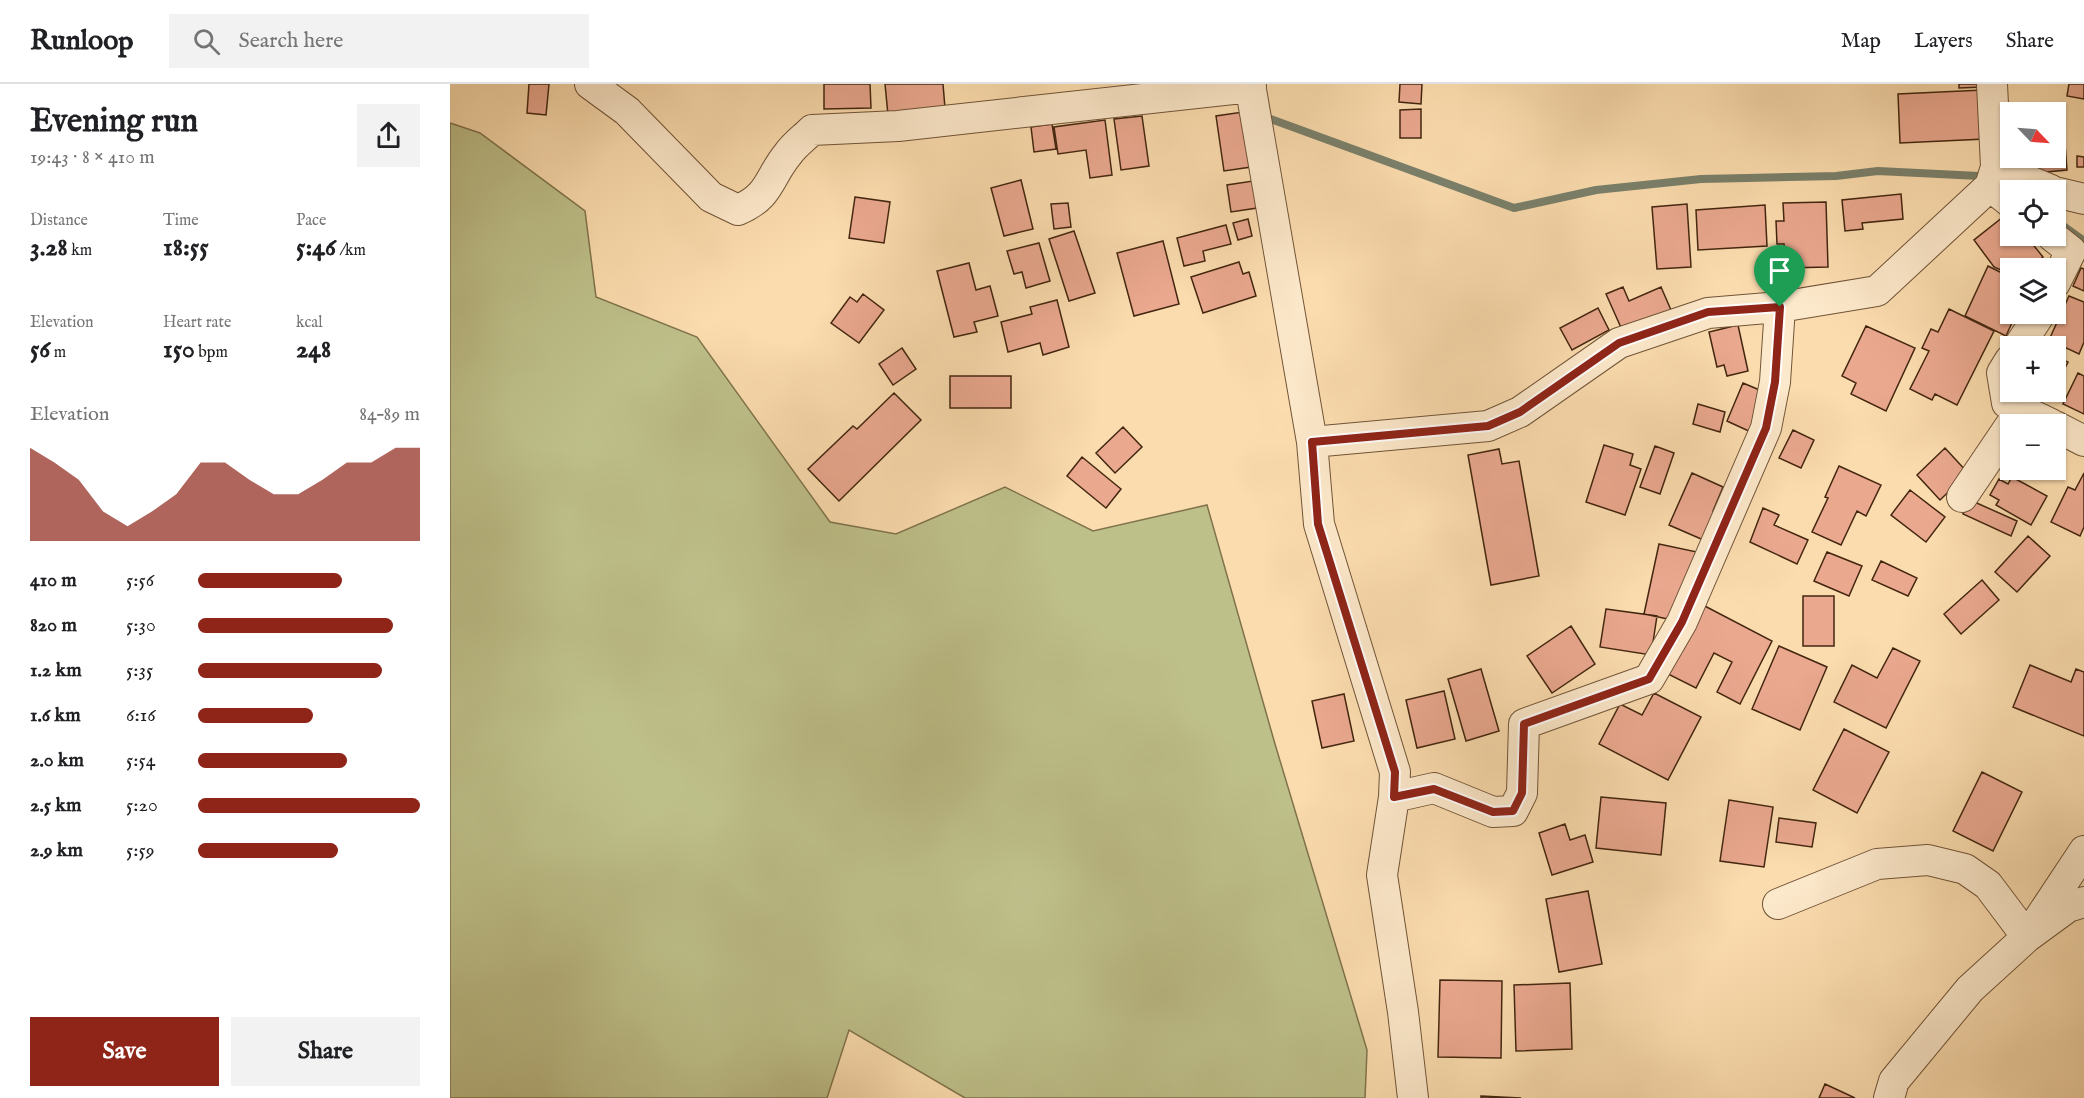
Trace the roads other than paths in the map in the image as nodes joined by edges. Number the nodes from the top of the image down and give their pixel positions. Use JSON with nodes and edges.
{"nodes":[{"id":1,"x":590,"y":84,"type":"edge"},
{"id":2,"x":1992,"y":84,"type":"edge"},
{"id":3,"x":1251,"y":86,"type":"edge"},
{"id":4,"x":1998,"y":185,"type":"edge"},
{"id":5,"x":2066,"y":195,"type":"edge"},
{"id":6,"x":2084,"y":199,"type":"edge"},
{"id":7,"x":2065,"y":246,"type":"edge"},
{"id":8,"x":2066,"y":261,"type":"edge"},
{"id":9,"x":1780,"y":307,"type":"junction"},
{"id":10,"x":2066,"y":432,"type":"edge"},
{"id":11,"x":2000,"y":441,"type":"edge"},
{"id":12,"x":2084,"y":441,"type":"edge"},
{"id":13,"x":1312,"y":442,"type":"junction"},
{"id":14,"x":1962,"y":498,"type":"dead end"},
{"id":15,"x":1394,"y":797,"type":"junction"},
{"id":16,"x":2084,"y":851,"type":"edge"},
{"id":17,"x":2084,"y":902,"type":"edge"},
{"id":18,"x":1778,"y":904,"type":"dead end"},
{"id":19,"x":2027,"y":937,"type":"junction"},
{"id":20,"x":1413,"y":1098,"type":"edge"},
{"id":21,"x":1889,"y":1098,"type":"edge"}],
"edges":[{"from":1,"to":3,"type":"street"},
{"from":2,"to":4,"type":"street"},
{"from":3,"to":13,"type":"street"},
{"from":4,"to":9,"type":"street"},
{"from":5,"to":6,"type":"street"},
{"from":7,"to":8,"type":"street"},
{"from":9,"to":13,"type":"street"},
{"from":9,"to":15,"type":"street"},
{"from":10,"to":12,"type":"street"},
{"from":11,"to":14,"type":"street"},
{"from":13,"to":15,"type":"street"},
{"from":15,"to":20,"type":"street"},
{"from":16,"to":19,"type":"street"},
{"from":17,"to":19,"type":"street"},
{"from":18,"to":19,"type":"street"},
{"from":19,"to":21,"type":"street"}]}
